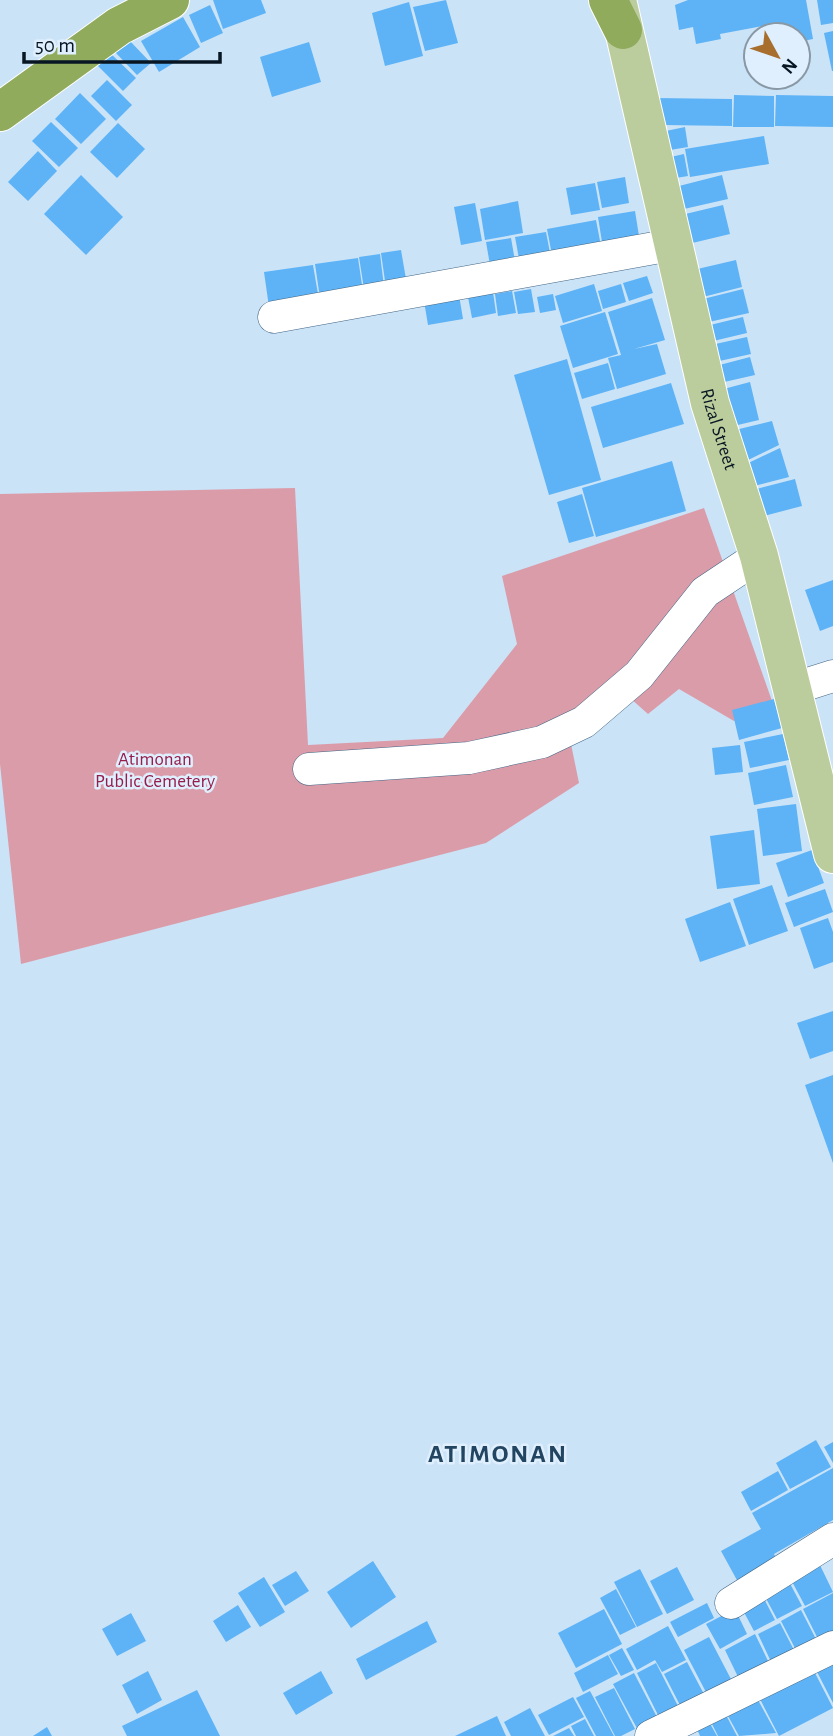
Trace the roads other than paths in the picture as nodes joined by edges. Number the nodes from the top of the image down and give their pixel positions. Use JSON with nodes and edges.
{"nodes":[{"id":1,"x":170,"y":0,"type":"edge"},
{"id":2,"x":616,"y":10,"type":"edge"},
{"id":3,"x":0,"y":112,"type":"edge"},
{"id":4,"x":671,"y":245,"type":"junction"},
{"id":5,"x":274,"y":317,"type":"dead end"},
{"id":6,"x":759,"y":556,"type":"junction"},
{"id":7,"x":833,"y":676,"type":"edge"},
{"id":8,"x":792,"y":690,"type":"junction"},
{"id":9,"x":309,"y":769,"type":"dead end"},
{"id":10,"x":833,"y":854,"type":"edge"},
{"id":11,"x":829,"y":1550,"type":"edge"},
{"id":12,"x":731,"y":1603,"type":"dead end"},
{"id":13,"x":833,"y":1647,"type":"edge"},
{"id":14,"x":651,"y":1736,"type":"edge"}],
"edges":[{"from":1,"to":3,"type":"highway"},
{"from":2,"to":4,"type":"main road","name":"Rizal Street"},
{"from":4,"to":5,"type":"street"},
{"from":4,"to":6,"type":"main road","name":"Rizal Street"},
{"from":6,"to":8,"type":"main road","name":"Rizal Street"},
{"from":6,"to":9,"type":"street"},
{"from":7,"to":8,"type":"street"},
{"from":8,"to":10,"type":"main road","name":"Rizal Street"},
{"from":11,"to":12,"type":"street"},
{"from":13,"to":14,"type":"street"}]}
